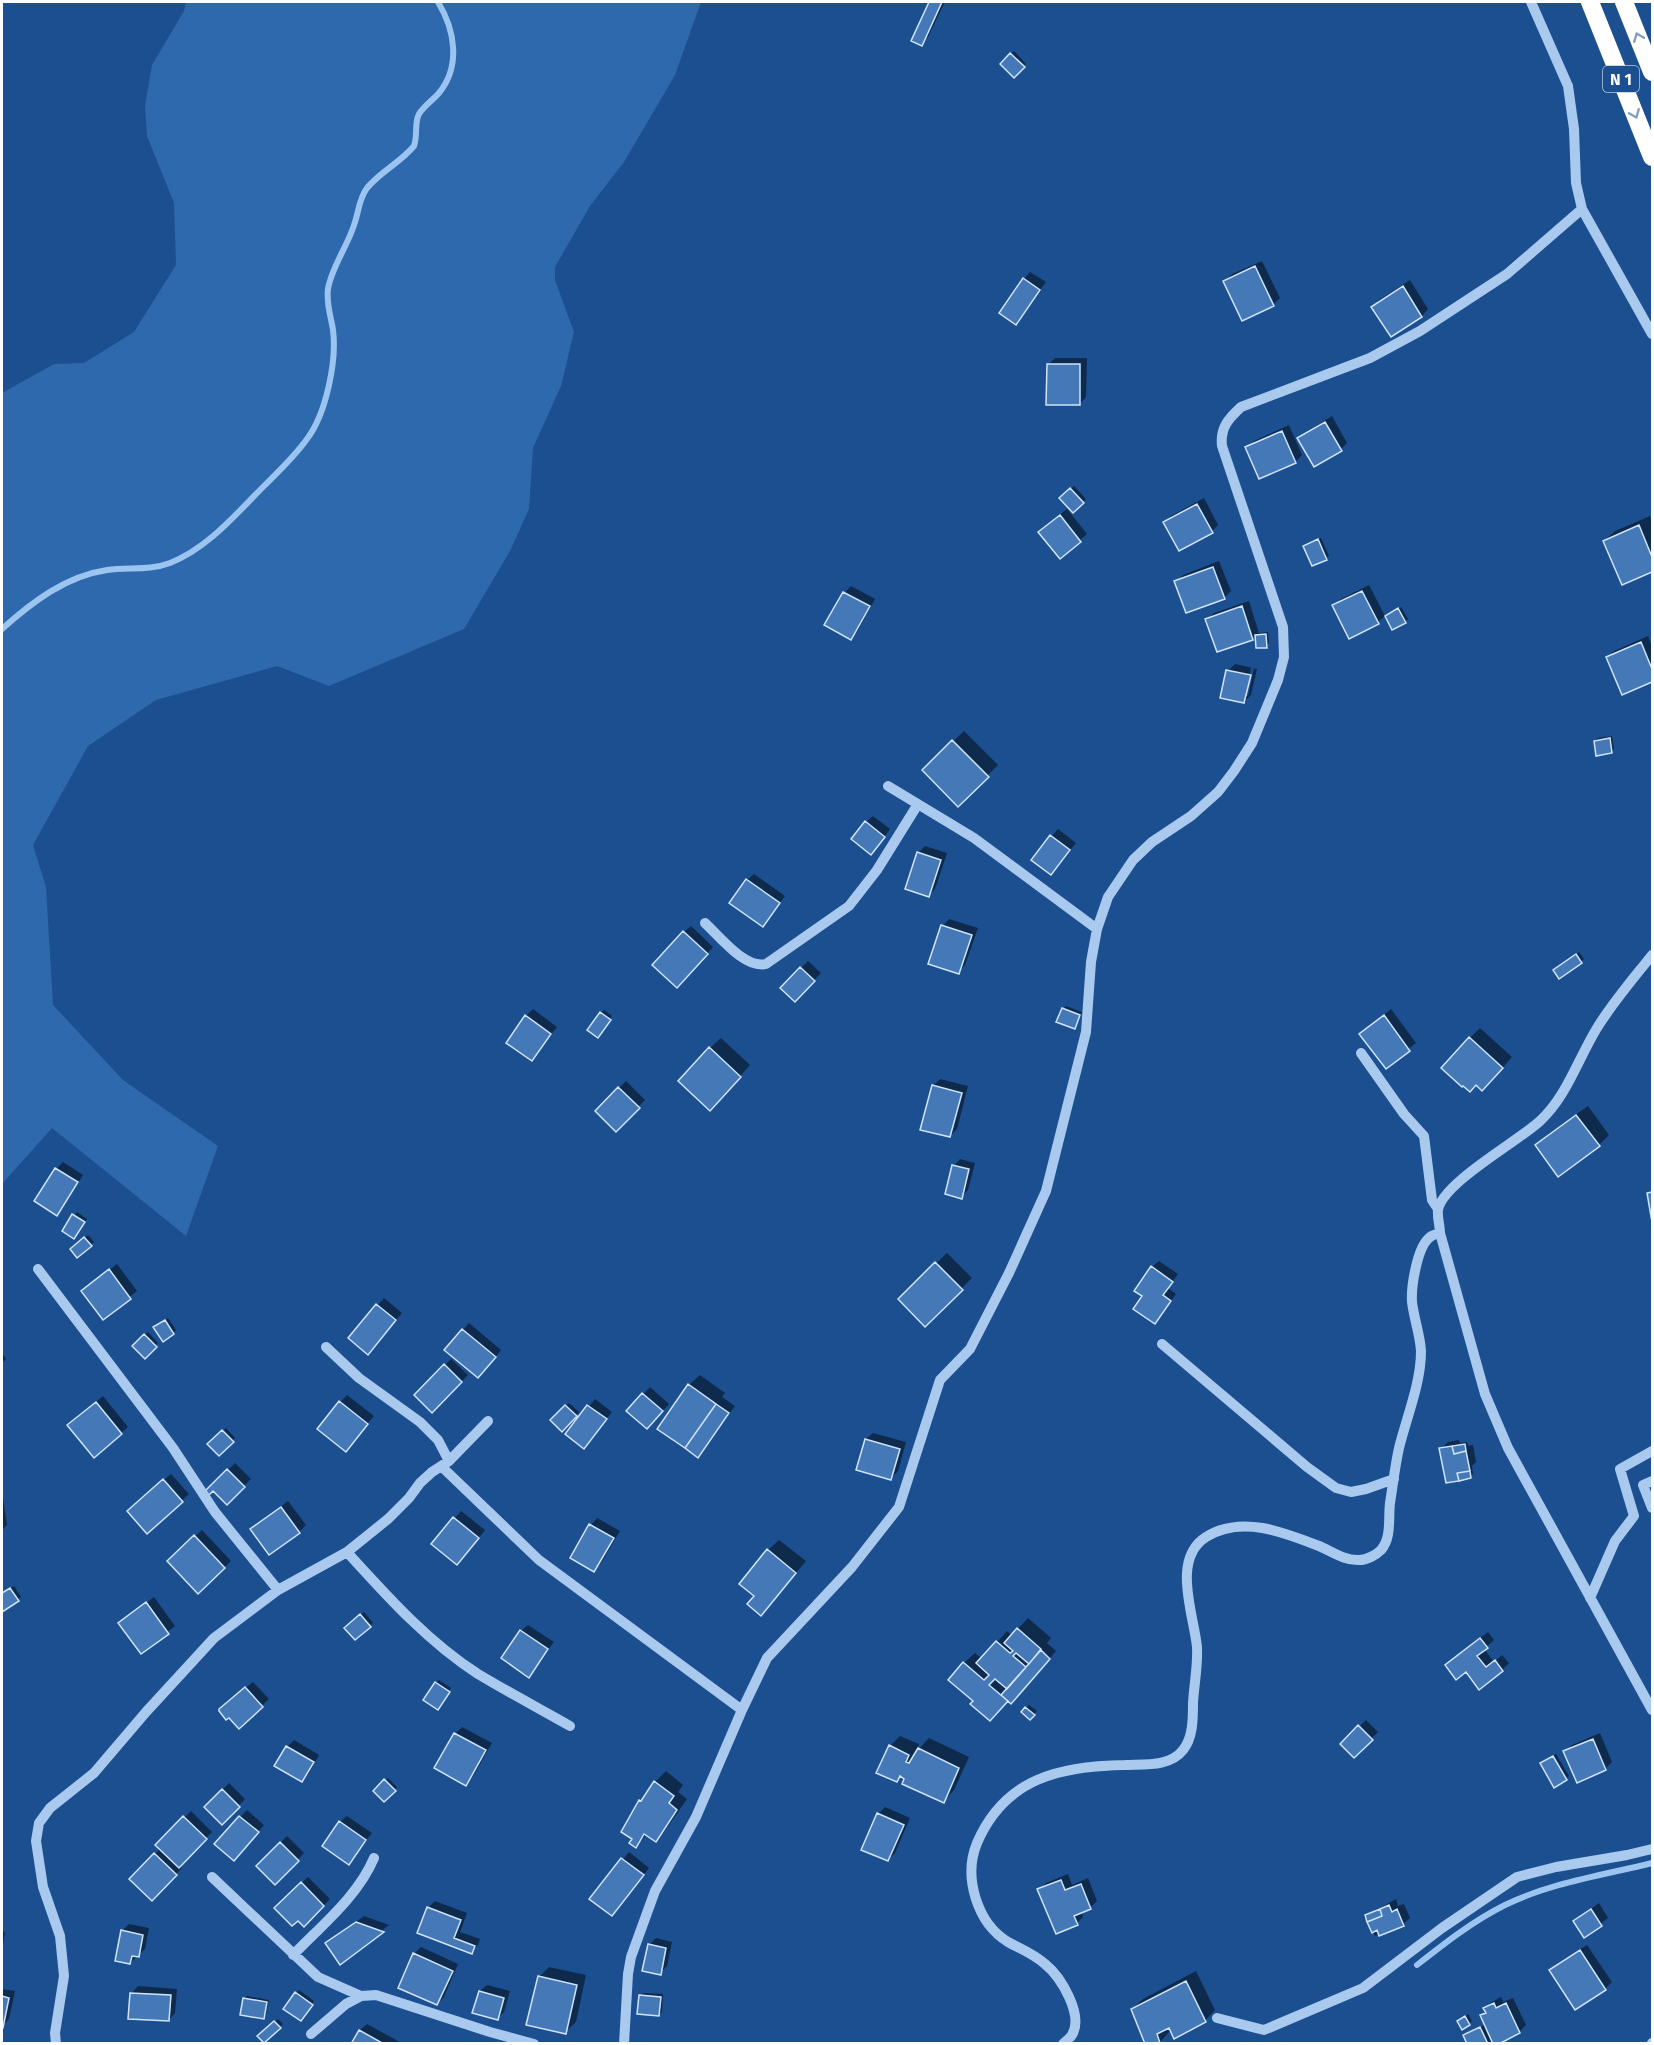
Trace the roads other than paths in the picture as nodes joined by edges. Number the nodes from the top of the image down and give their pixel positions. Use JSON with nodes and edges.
{"nodes":[{"id":1,"x":1531,"y":2,"type":"edge"},
{"id":2,"x":1590,"y":2,"type":"edge"},
{"id":3,"x":1624,"y":2,"type":"edge"},
{"id":4,"x":1653,"y":72,"type":"edge"},
{"id":5,"x":1653,"y":157,"type":"edge"},
{"id":6,"x":1581,"y":209,"type":"junction"},
{"id":7,"x":1653,"y":334,"type":"edge"},
{"id":8,"x":888,"y":786,"type":"dead end"},
{"id":9,"x":918,"y":804,"type":"junction"},
{"id":10,"x":705,"y":923,"type":"dead end"},
{"id":11,"x":1097,"y":928,"type":"junction"},
{"id":12,"x":1653,"y":956,"type":"edge"},
{"id":13,"x":1361,"y":1053,"type":"dead end"},
{"id":14,"x":1438,"y":1209,"type":"junction"},
{"id":15,"x":1440,"y":1233,"type":"junction"},
{"id":16,"x":38,"y":1269,"type":"dead end"},
{"id":17,"x":1162,"y":1344,"type":"dead end"},
{"id":18,"x":326,"y":1347,"type":"dead end"},
{"id":19,"x":488,"y":1420,"type":"dead end"},
{"id":20,"x":1653,"y":1451,"type":"edge"},
{"id":21,"x":445,"y":1463,"type":"junction"},
{"id":22,"x":1394,"y":1479,"type":"junction"},
{"id":23,"x":1653,"y":1482,"type":"edge"},
{"id":24,"x":1652,"y":1508,"type":"edge"},
{"id":25,"x":1634,"y":1516,"type":"junction"},
{"id":26,"x":347,"y":1552,"type":"junction"},
{"id":27,"x":278,"y":1590,"type":"junction"},
{"id":28,"x":1590,"y":1598,"type":"junction"},
{"id":29,"x":742,"y":1710,"type":"junction"},
{"id":30,"x":1653,"y":1710,"type":"edge"},
{"id":31,"x":570,"y":1726,"type":"dead end"},
{"id":32,"x":1653,"y":1849,"type":"edge"},
{"id":33,"x":374,"y":1858,"type":"dead end"},
{"id":34,"x":212,"y":1876,"type":"dead end"},
{"id":35,"x":293,"y":1955,"type":"junction"},
{"id":36,"x":361,"y":1996,"type":"junction"},
{"id":37,"x":1217,"y":2019,"type":"dead end"},
{"id":38,"x":311,"y":2034,"type":"dead end"},
{"id":39,"x":56,"y":2043,"type":"edge"},
{"id":40,"x":534,"y":2043,"type":"edge"},
{"id":41,"x":624,"y":2043,"type":"edge"},
{"id":42,"x":1064,"y":2043,"type":"edge"}],
"edges":[{"from":1,"to":6,"type":"street"},
{"from":2,"to":5,"type":"highway","number":"N 1","one_way":true},
{"from":4,"to":3,"type":"highway","number":"N 1","one_way":true},
{"from":6,"to":7,"type":"street"},
{"from":6,"to":11,"type":"street"},
{"from":8,"to":9,"type":"street"},
{"from":9,"to":10,"type":"street"},
{"from":9,"to":11,"type":"street"},
{"from":11,"to":29,"type":"street"},
{"from":12,"to":14,"type":"street"},
{"from":13,"to":14,"type":"street"},
{"from":14,"to":15,"type":"street"},
{"from":15,"to":22,"type":"street"},
{"from":15,"to":28,"type":"street"},
{"from":16,"to":27,"type":"street"},
{"from":17,"to":22,"type":"street"},
{"from":18,"to":21,"type":"street"},
{"from":19,"to":21,"type":"street"},
{"from":20,"to":25,"type":"street"},
{"from":21,"to":26,"type":"street"},
{"from":21,"to":29,"type":"street"},
{"from":22,"to":42,"type":"street"},
{"from":23,"to":24,"type":"street"},
{"from":24,"to":25,"type":"street"},
{"from":25,"to":28,"type":"street"},
{"from":26,"to":27,"type":"street"},
{"from":26,"to":31,"type":"street"},
{"from":27,"to":39,"type":"street"},
{"from":28,"to":30,"type":"street"},
{"from":29,"to":41,"type":"street"},
{"from":32,"to":37,"type":"street"},
{"from":33,"to":35,"type":"street"},
{"from":34,"to":35,"type":"street"},
{"from":35,"to":36,"type":"street"},
{"from":36,"to":38,"type":"street"},
{"from":36,"to":40,"type":"street"}]}
